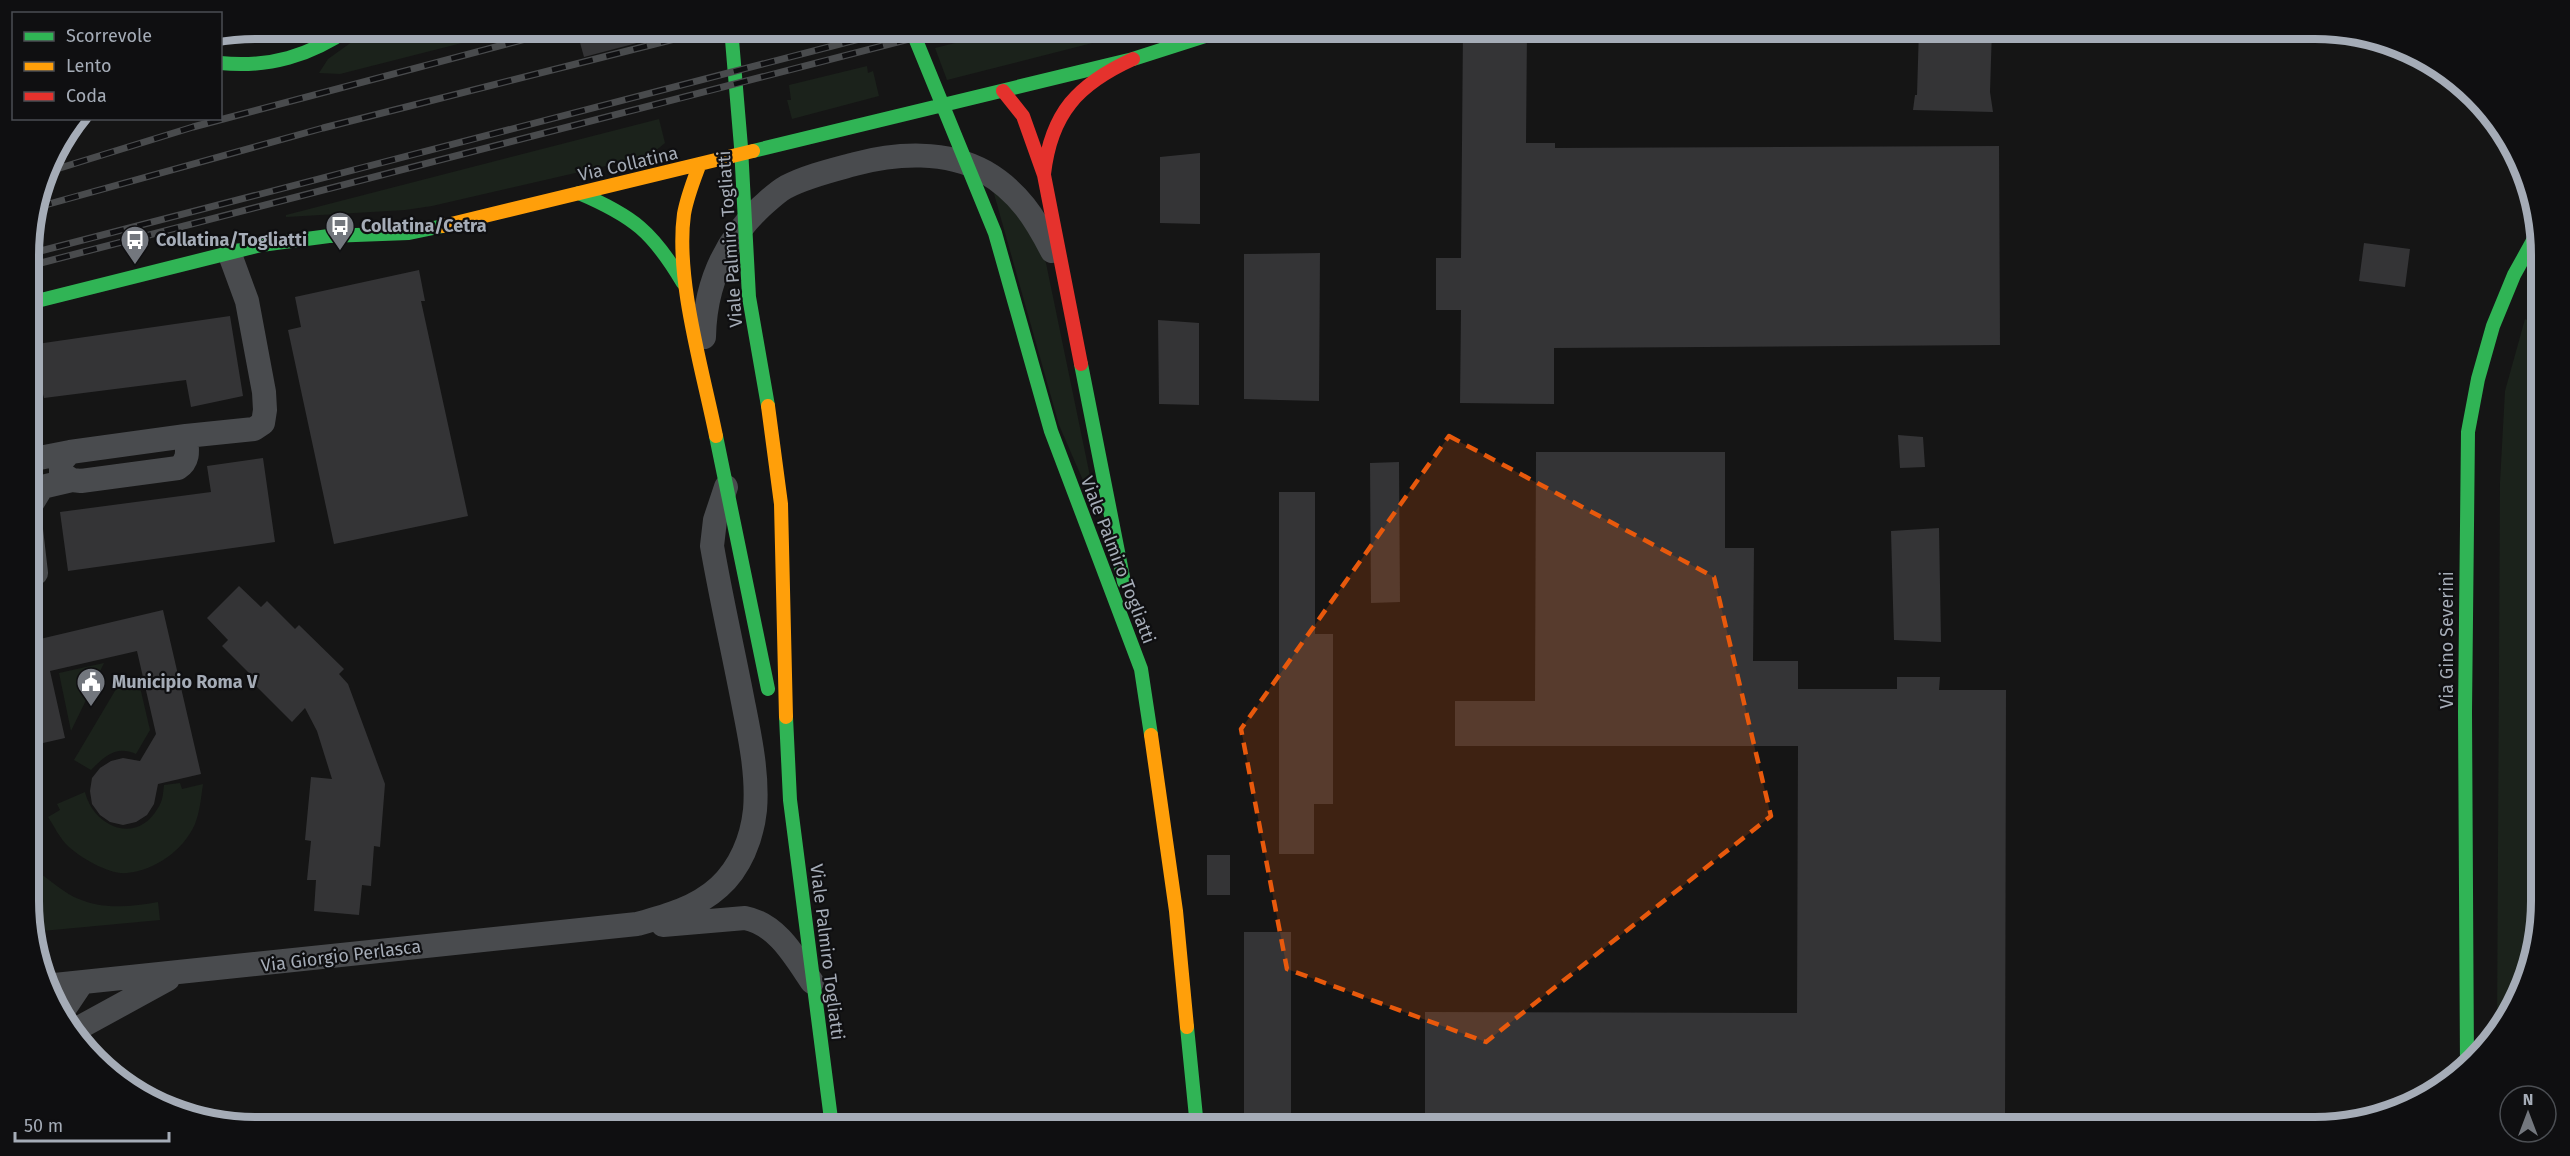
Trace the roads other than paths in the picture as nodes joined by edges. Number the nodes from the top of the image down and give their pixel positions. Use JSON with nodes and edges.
{"nodes":[{"id":1,"x":334,"y":39,"type":"edge"},
{"id":2,"x":732,"y":39,"type":"edge"},
{"id":3,"x":916,"y":39,"type":"edge"},
{"id":4,"x":1196,"y":39,"type":"edge"},
{"id":5,"x":1133,"y":59,"type":"junction"},
{"id":6,"x":222,"y":63,"type":"edge"},
{"id":7,"x":1003,"y":91,"type":"junction"},
{"id":8,"x":699,"y":166,"type":"junction"},
{"id":9,"x":1044,"y":176,"type":"junction"},
{"id":10,"x":579,"y":193,"type":"junction"},
{"id":11,"x":2531,"y":245,"type":"edge"},
{"id":12,"x":229,"y":252,"type":"junction"},
{"id":13,"x":1063,"y":271,"type":"junction"},
{"id":14,"x":686,"y":288,"type":"junction"},
{"id":15,"x":39,"y":300,"type":"edge"},
{"id":16,"x":705,"y":376,"type":"junction"},
{"id":17,"x":186,"y":436,"type":"junction"},
{"id":18,"x":70,"y":452,"type":"junction"},
{"id":19,"x":39,"y":458,"type":"edge"},
{"id":20,"x":72,"y":480,"type":"junction"},
{"id":21,"x":727,"y":482,"type":"junction"},
{"id":22,"x":39,"y":490,"type":"edge"},
{"id":23,"x":1141,"y":669,"type":"junction"},
{"id":24,"x":790,"y":800,"type":"junction"},
{"id":25,"x":637,"y":924,"type":"junction"},
{"id":26,"x":178,"y":974,"type":"junction"},
{"id":27,"x":90,"y":983,"type":"junction"},
{"id":28,"x":56,"y":985,"type":"edge"},
{"id":29,"x":813,"y":985,"type":"junction"},
{"id":30,"x":67,"y":1007,"type":"edge"},
{"id":31,"x":80,"y":1027,"type":"edge"},
{"id":32,"x":81,"y":1029,"type":"edge"},
{"id":33,"x":2467,"y":1055,"type":"edge"},
{"id":34,"x":831,"y":1117,"type":"edge"},
{"id":35,"x":1196,"y":1117,"type":"edge"}],
"edges":[{"from":1,"to":6,"type":"main road"},
{"from":2,"to":24,"type":"main road","name":"Viale Palmiro Togliatti"},
{"from":3,"to":23,"type":"main road","name":"Viale Palmiro Togliatti"},
{"from":4,"to":5,"type":"main road","name":"Via Collatina"},
{"from":5,"to":7,"type":"main road","name":"Via Collatina"},
{"from":5,"to":9,"type":"main road"},
{"from":7,"to":8,"type":"main road","name":"Via Collatina"},
{"from":7,"to":9,"type":"main road"},
{"from":8,"to":10,"type":"main road","name":"Via Collatina"},
{"from":8,"to":14,"type":"main road"},
{"from":9,"to":13,"type":"main road"},
{"from":10,"to":12,"type":"main road","name":"Via Collatina"},
{"from":10,"to":14,"type":"main road"},
{"from":11,"to":33,"type":"main road","name":"Via Gino Severini"},
{"from":12,"to":15,"type":"main road","name":"Via Collatina"},
{"from":12,"to":17,"type":"street"},
{"from":13,"to":16,"type":"street"},
{"from":13,"to":23,"type":"main road"},
{"from":14,"to":16,"type":"main road"},
{"from":16,"to":21,"type":"main road"},
{"from":17,"to":18,"type":"street"},
{"from":17,"to":20,"type":"street"},
{"from":18,"to":19,"type":"street"},
{"from":18,"to":20,"type":"street"},
{"from":20,"to":22,"type":"street"},
{"from":21,"to":24,"type":"main road"},
{"from":21,"to":25,"type":"street"},
{"from":23,"to":35,"type":"main road","name":"Viale Palmiro Togliatti"},
{"from":24,"to":29,"type":"main road","name":"Viale Palmiro Togliatti"},
{"from":25,"to":26,"type":"street","name":"Via Giorgio Perlasca"},
{"from":25,"to":29,"type":"street"},
{"from":26,"to":27,"type":"street","name":"Via Giorgio Perlasca"},
{"from":26,"to":32,"type":"street"},
{"from":27,"to":28,"type":"street","name":"Via Giorgio Perlasca"},
{"from":27,"to":30,"type":"street"},
{"from":27,"to":31,"type":"street"},
{"from":29,"to":34,"type":"main road","name":"Viale Palmiro Togliatti"}]}
